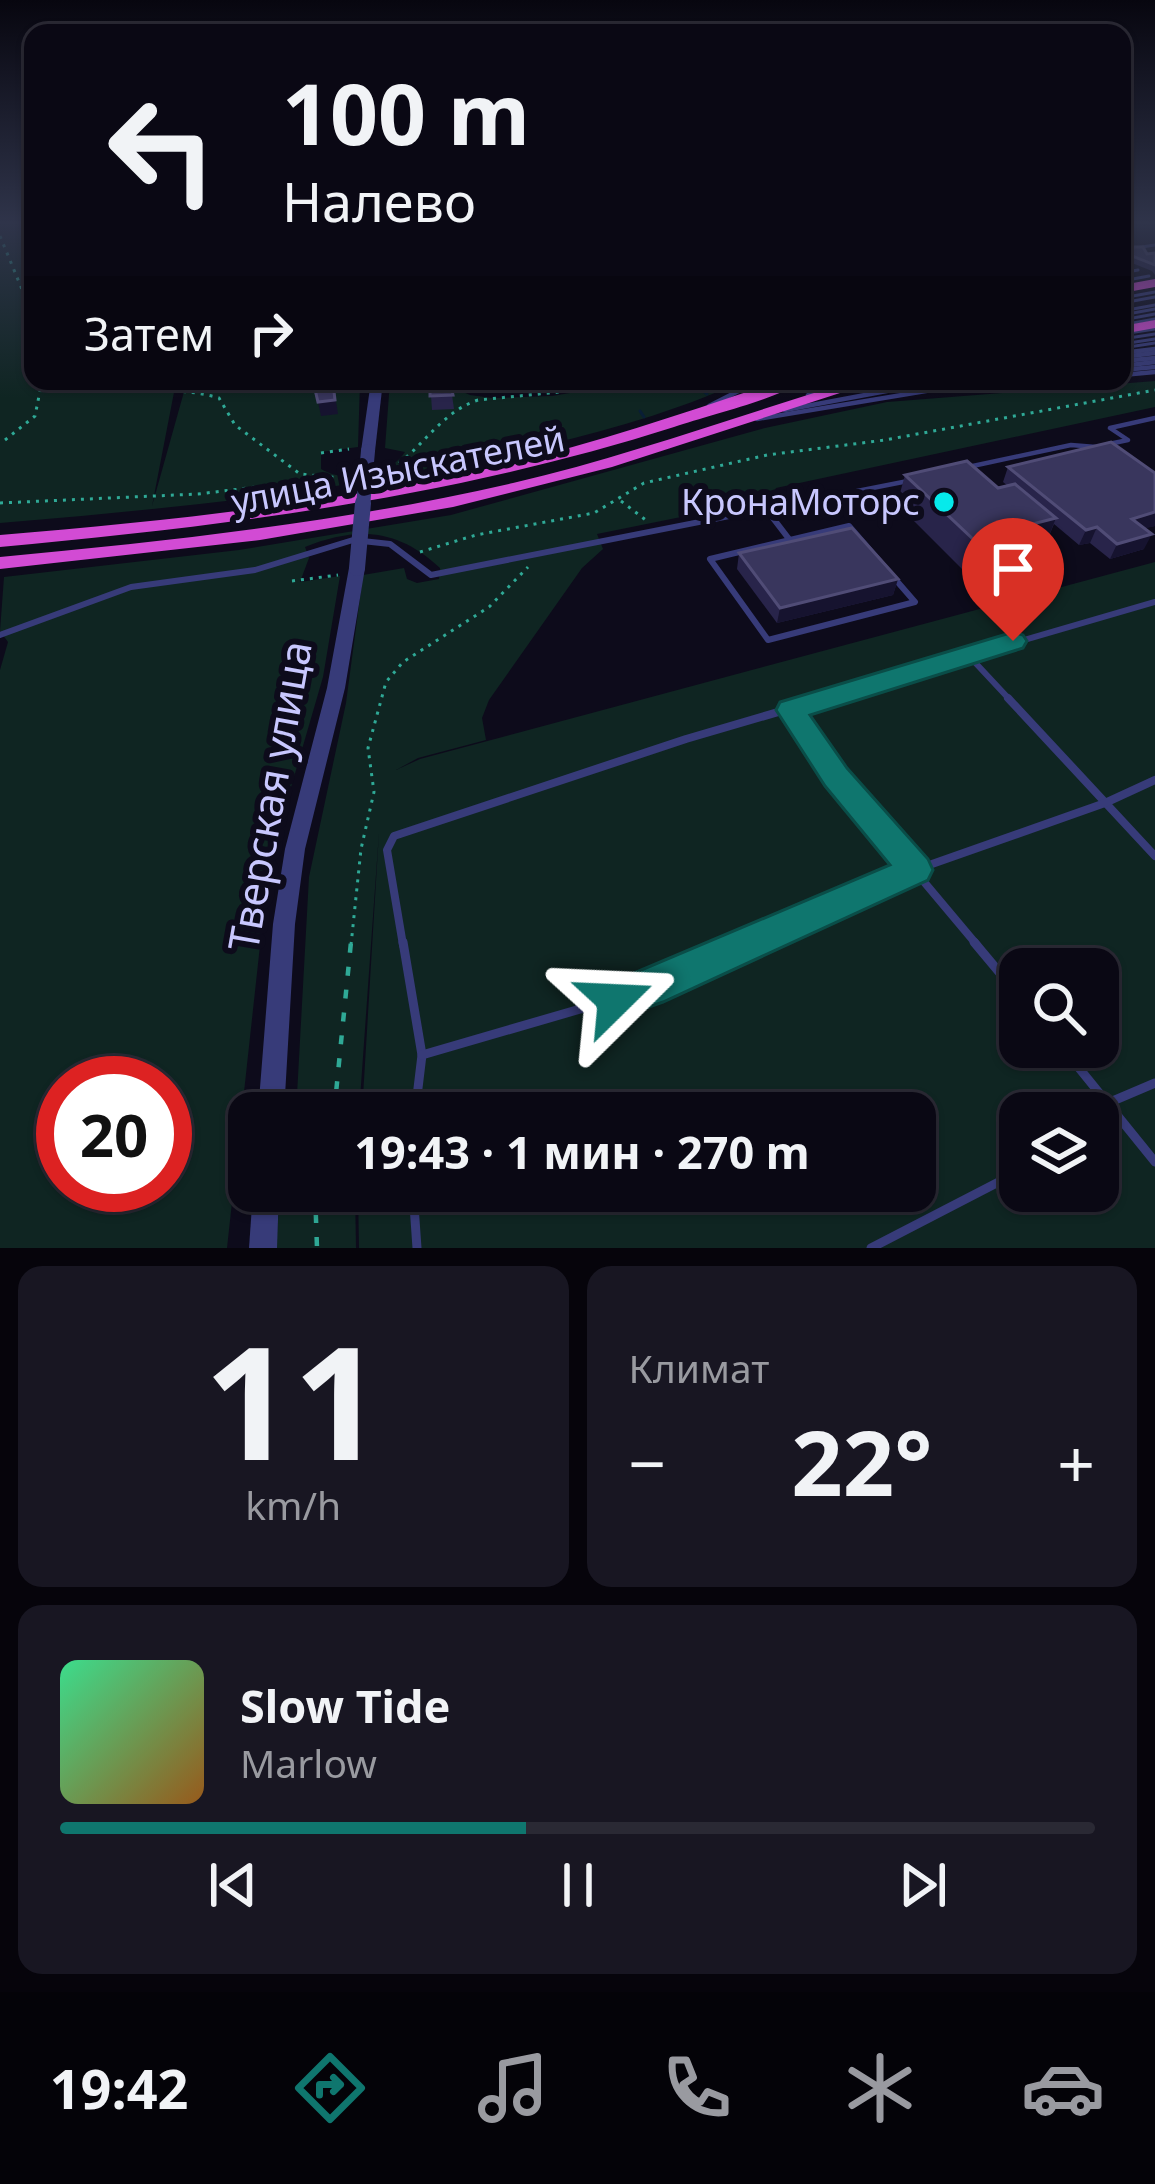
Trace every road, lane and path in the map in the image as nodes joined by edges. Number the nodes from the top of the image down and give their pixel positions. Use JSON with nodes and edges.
{"nodes":[{"id":1,"x":40,"y":390,"type":"edge"},
{"id":2,"x":89,"y":390,"type":"edge"},
{"id":3,"x":372,"y":390,"type":"edge"},
{"id":4,"x":612,"y":390,"type":"edge"},
{"id":5,"x":740,"y":390,"type":"edge"},
{"id":6,"x":752,"y":390,"type":"edge"},
{"id":7,"x":784,"y":390,"type":"edge"},
{"id":8,"x":845,"y":390,"type":"edge"},
{"id":9,"x":845,"y":390,"type":"edge"},
{"id":10,"x":1155,"y":390,"type":"edge"},
{"id":11,"x":695,"y":413,"type":"junction"},
{"id":12,"x":727,"y":414,"type":"junction"},
{"id":13,"x":1155,"y":418,"type":"edge"},
{"id":14,"x":0,"y":428,"type":"edge"},
{"id":15,"x":12,"y":430,"type":"junction"},
{"id":16,"x":5,"y":440,"type":"dead end"},
{"id":17,"x":363,"y":449,"type":"junction"},
{"id":18,"x":322,"y":453,"type":"dead end"},
{"id":19,"x":962,"y":469,"type":"edge"},
{"id":20,"x":382,"y":474,"type":"dead end"},
{"id":21,"x":360,"y":478,"type":"dead end"},
{"id":22,"x":918,"y":478,"type":"edge"},
{"id":23,"x":323,"y":479,"type":"junction"},
{"id":24,"x":620,"y":500,"type":"junction"},
{"id":25,"x":0,"y":503,"type":"edge"},
{"id":26,"x":766,"y":508,"type":"junction"},
{"id":27,"x":658,"y":530,"type":"junction"},
{"id":28,"x":789,"y":540,"type":"junction"},
{"id":29,"x":0,"y":541,"type":"edge"},
{"id":30,"x":535,"y":555,"type":"junction"},
{"id":31,"x":413,"y":556,"type":"junction"},
{"id":32,"x":0,"y":563,"type":"edge"},
{"id":33,"x":350,"y":571,"type":"junction"},
{"id":34,"x":292,"y":581,"type":"dead end"},
{"id":35,"x":1155,"y":602,"type":"edge"},
{"id":36,"x":0,"y":635,"type":"edge"},
{"id":37,"x":969,"y":656,"type":"junction"},
{"id":38,"x":791,"y":710,"type":"junction"},
{"id":39,"x":1155,"y":780,"type":"edge"},
{"id":40,"x":1106,"y":802,"type":"junction"},
{"id":41,"x":1155,"y":856,"type":"edge"},
{"id":42,"x":916,"y":870,"type":"junction"},
{"id":43,"x":999,"y":971,"type":"edge"},
{"id":44,"x":422,"y":1055,"type":"junction"},
{"id":45,"x":1079,"y":1068,"type":"edge"},
{"id":46,"x":1155,"y":1083,"type":"edge"},
{"id":47,"x":272,"y":1092,"type":"edge"},
{"id":48,"x":336,"y":1092,"type":"edge"},
{"id":49,"x":418,"y":1092,"type":"edge"},
{"id":50,"x":1099,"y":1092,"type":"edge"},
{"id":51,"x":1119,"y":1098,"type":"edge"},
{"id":52,"x":1119,"y":1117,"type":"edge"},
{"id":53,"x":1155,"y":1162,"type":"edge"},
{"id":54,"x":999,"y":1182,"type":"edge"},
{"id":55,"x":265,"y":1212,"type":"edge"},
{"id":56,"x":318,"y":1212,"type":"edge"},
{"id":57,"x":414,"y":1212,"type":"edge"},
{"id":58,"x":262,"y":1248,"type":"edge"},
{"id":59,"x":317,"y":1248,"type":"edge"},
{"id":60,"x":416,"y":1248,"type":"edge"},
{"id":61,"x":871,"y":1248,"type":"edge"}],
"edges":[{"from":1,"to":15,"type":"path"},
{"from":2,"to":23,"type":"path"},
{"from":3,"to":17,"type":"street","name":"Тверская улица"},
{"from":4,"to":20,"type":"path"},
{"from":5,"to":11,"type":"lane"},
{"from":6,"to":11,"type":"lane"},
{"from":7,"to":12,"type":"highway","name":"улица Изыскателей"},
{"from":8,"to":12,"type":"highway","name":"улица Изыскателей"},
{"from":9,"to":12,"type":"lane"},
{"from":10,"to":24,"type":"path"},
{"from":11,"to":12,"type":"highway","name":"улица Изыскателей"},
{"from":11,"to":29,"type":"highway","name":"улица Изыскателей"},
{"from":12,"to":32,"type":"highway","name":"улица Изыскателей"},
{"from":13,"to":19,"type":"lane"},
{"from":14,"to":15,"type":"path"},
{"from":15,"to":16,"type":"path"},
{"from":17,"to":18,"type":"path"},
{"from":17,"to":33,"type":"street","name":"Тверская улица","bridge":true},
{"from":21,"to":23,"type":"path"},
{"from":22,"to":26,"type":"lane"},
{"from":23,"to":25,"type":"path"},
{"from":24,"to":27,"type":"path"},
{"from":24,"to":31,"type":"path"},
{"from":26,"to":27,"type":"lane"},
{"from":26,"to":28,"type":"lane"},
{"from":27,"to":30,"type":"lane"},
{"from":28,"to":28,"type":"lane"},
{"from":30,"to":31,"type":"lane"},
{"from":30,"to":48,"type":"path"},
{"from":31,"to":36,"type":"lane"},
{"from":33,"to":34,"type":"path"},
{"from":33,"to":47,"type":"street","name":"Тверская улица"},
{"from":35,"to":37,"type":"lane"},
{"from":37,"to":38,"type":"lane"},
{"from":37,"to":40,"type":"lane"},
{"from":38,"to":42,"type":"lane"},
{"from":38,"to":44,"type":"lane"},
{"from":39,"to":40,"type":"lane"},
{"from":40,"to":41,"type":"lane"},
{"from":40,"to":42,"type":"lane"},
{"from":42,"to":43,"type":"lane"},
{"from":42,"to":44,"type":"lane"},
{"from":44,"to":49,"type":"lane"},
{"from":45,"to":50,"type":"lane"},
{"from":46,"to":51,"type":"lane"},
{"from":52,"to":53,"type":"lane"},
{"from":54,"to":61,"type":"lane"},
{"from":55,"to":58,"type":"street"},
{"from":56,"to":59,"type":"path"},
{"from":57,"to":60,"type":"lane"}]}
